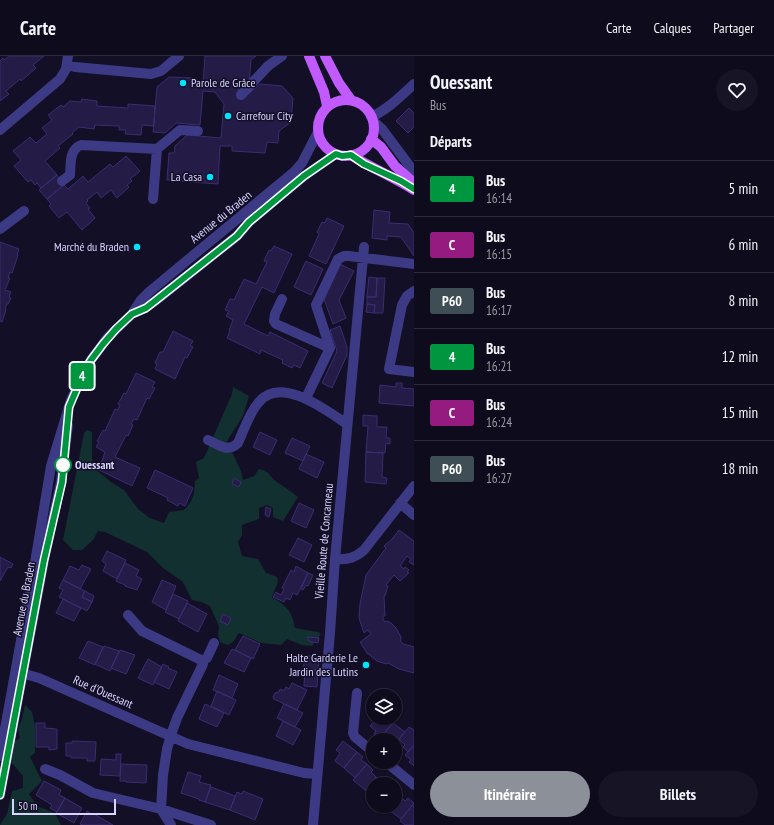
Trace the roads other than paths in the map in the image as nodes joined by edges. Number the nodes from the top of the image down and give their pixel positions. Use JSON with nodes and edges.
{"nodes":[{"id":1,"x":179,"y":56,"type":"edge"},
{"id":2,"x":282,"y":56,"type":"edge"},
{"id":3,"x":309,"y":56,"type":"edge"},
{"id":4,"x":325,"y":56,"type":"edge"},
{"id":5,"x":67,"y":60,"type":"edge"},
{"id":6,"x":414,"y":84,"type":"edge"},
{"id":7,"x":241,"y":95,"type":"dead end"},
{"id":8,"x":350,"y":100,"type":"junction"},
{"id":9,"x":327,"y":106,"type":"junction"},
{"id":10,"x":372,"y":119,"type":"junction"},
{"id":11,"x":0,"y":130,"type":"edge"},
{"id":12,"x":198,"y":131,"type":"dead end"},
{"id":13,"x":318,"y":132,"type":"junction"},
{"id":14,"x":371,"y":139,"type":"junction"},
{"id":15,"x":157,"y":149,"type":"junction"},
{"id":16,"x":336,"y":154,"type":"junction"},
{"id":17,"x":351,"y":155,"type":"junction"},
{"id":18,"x":414,"y":172,"type":"edge"},
{"id":19,"x":62,"y":181,"type":"dead end"},
{"id":20,"x":414,"y":184,"type":"edge"},
{"id":21,"x":414,"y":190,"type":"edge"},
{"id":22,"x":153,"y":199,"type":"dead end"},
{"id":23,"x":24,"y":211,"type":"dead end"},
{"id":24,"x":230,"y":226,"type":"junction"},
{"id":25,"x":0,"y":229,"type":"edge"},
{"id":26,"x":364,"y":247,"type":"dead end"},
{"id":27,"x":220,"y":249,"type":"junction"},
{"id":28,"x":363,"y":259,"type":"junction"},
{"id":29,"x":414,"y":264,"type":"edge"},
{"id":30,"x":414,"y":291,"type":"edge"},
{"id":31,"x":282,"y":299,"type":"dead end"},
{"id":32,"x":132,"y":314,"type":"junction"},
{"id":33,"x":330,"y":348,"type":"junction"},
{"id":34,"x":414,"y":372,"type":"edge"},
{"id":35,"x":306,"y":398,"type":"junction"},
{"id":36,"x":347,"y":424,"type":"junction"},
{"id":37,"x":208,"y":440,"type":"dead end"},
{"id":38,"x":414,"y":486,"type":"edge"},
{"id":39,"x":400,"y":503,"type":"junction"},
{"id":40,"x":414,"y":515,"type":"edge"},
{"id":41,"x":335,"y":559,"type":"junction"},
{"id":42,"x":128,"y":615,"type":"dead end"},
{"id":43,"x":214,"y":643,"type":"dead end"},
{"id":44,"x":202,"y":661,"type":"junction"},
{"id":45,"x":19,"y":672,"type":"junction"},
{"id":46,"x":357,"y":693,"type":"dead end"},
{"id":47,"x":170,"y":737,"type":"junction"},
{"id":48,"x":366,"y":746,"type":"edge"},
{"id":49,"x":0,"y":756,"type":"edge"},
{"id":50,"x":45,"y":769,"type":"dead end"},
{"id":51,"x":395,"y":769,"type":"edge"},
{"id":52,"x":317,"y":774,"type":"junction"},
{"id":53,"x":414,"y":785,"type":"edge"},
{"id":54,"x":0,"y":795,"type":"edge"},
{"id":55,"x":160,"y":810,"type":"junction"},
{"id":56,"x":171,"y":825,"type":"edge"},
{"id":57,"x":211,"y":825,"type":"edge"},
{"id":58,"x":313,"y":825,"type":"edge"}],
"edges":[{"from":1,"to":5,"type":"street"},
{"from":2,"to":7,"type":"street"},
{"from":3,"to":9,"type":"main road"},
{"from":4,"to":8,"type":"main road"},
{"from":5,"to":11,"type":"street"},
{"from":6,"to":10,"type":"street"},
{"from":8,"to":9,"type":"main road"},
{"from":8,"to":10,"type":"main road"},
{"from":9,"to":13,"type":"main road"},
{"from":10,"to":14,"type":"main road"},
{"from":10,"to":18,"type":"street"},
{"from":12,"to":15,"type":"street"},
{"from":13,"to":16,"type":"main road"},
{"from":13,"to":24,"type":"street","name":"Avenue du Braden"},
{"from":14,"to":17,"type":"main road"},
{"from":14,"to":20,"type":"main road"},
{"from":15,"to":19,"type":"street"},
{"from":15,"to":22,"type":"street"},
{"from":16,"to":17,"type":"main road"},
{"from":16,"to":27,"type":"street","name":"Avenue du Braden"},
{"from":17,"to":21,"type":"main road"},
{"from":23,"to":25,"type":"street"},
{"from":24,"to":27,"type":"street"},
{"from":24,"to":32,"type":"street","name":"Avenue du Braden"},
{"from":26,"to":28,"type":"street","name":"Vieille Route de Concarneau"},
{"from":27,"to":32,"type":"street","name":"Avenue du Braden"},
{"from":28,"to":29,"type":"street"},
{"from":28,"to":33,"type":"street"},
{"from":28,"to":36,"type":"street","name":"Vieille Route de Concarneau"},
{"from":30,"to":34,"type":"street"},
{"from":31,"to":33,"type":"street"},
{"from":32,"to":45,"type":"street","name":"Avenue du Braden"},
{"from":33,"to":35,"type":"street"},
{"from":35,"to":36,"type":"street"},
{"from":35,"to":37,"type":"street"},
{"from":36,"to":41,"type":"street","name":"Vieille Route de Concarneau"},
{"from":38,"to":39,"type":"street"},
{"from":39,"to":40,"type":"street"},
{"from":39,"to":41,"type":"street"},
{"from":41,"to":52,"type":"street","name":"Vieille Route de Concarneau"},
{"from":42,"to":44,"type":"street"},
{"from":43,"to":44,"type":"street"},
{"from":44,"to":47,"type":"street"},
{"from":45,"to":47,"type":"street","name":"Rue d'Ouessant"},
{"from":45,"to":49,"type":"street","name":"Avenue du Braden"},
{"from":45,"to":54,"type":"street","name":"Avenue du Braden"},
{"from":46,"to":48,"type":"street"},
{"from":47,"to":52,"type":"street","name":"Rue d'Ouessant"},
{"from":47,"to":55,"type":"street"},
{"from":50,"to":55,"type":"street"},
{"from":51,"to":53,"type":"street"},
{"from":52,"to":58,"type":"street","name":"Vieille Route de Concarneau"},
{"from":55,"to":56,"type":"street"},
{"from":55,"to":57,"type":"street"}]}
